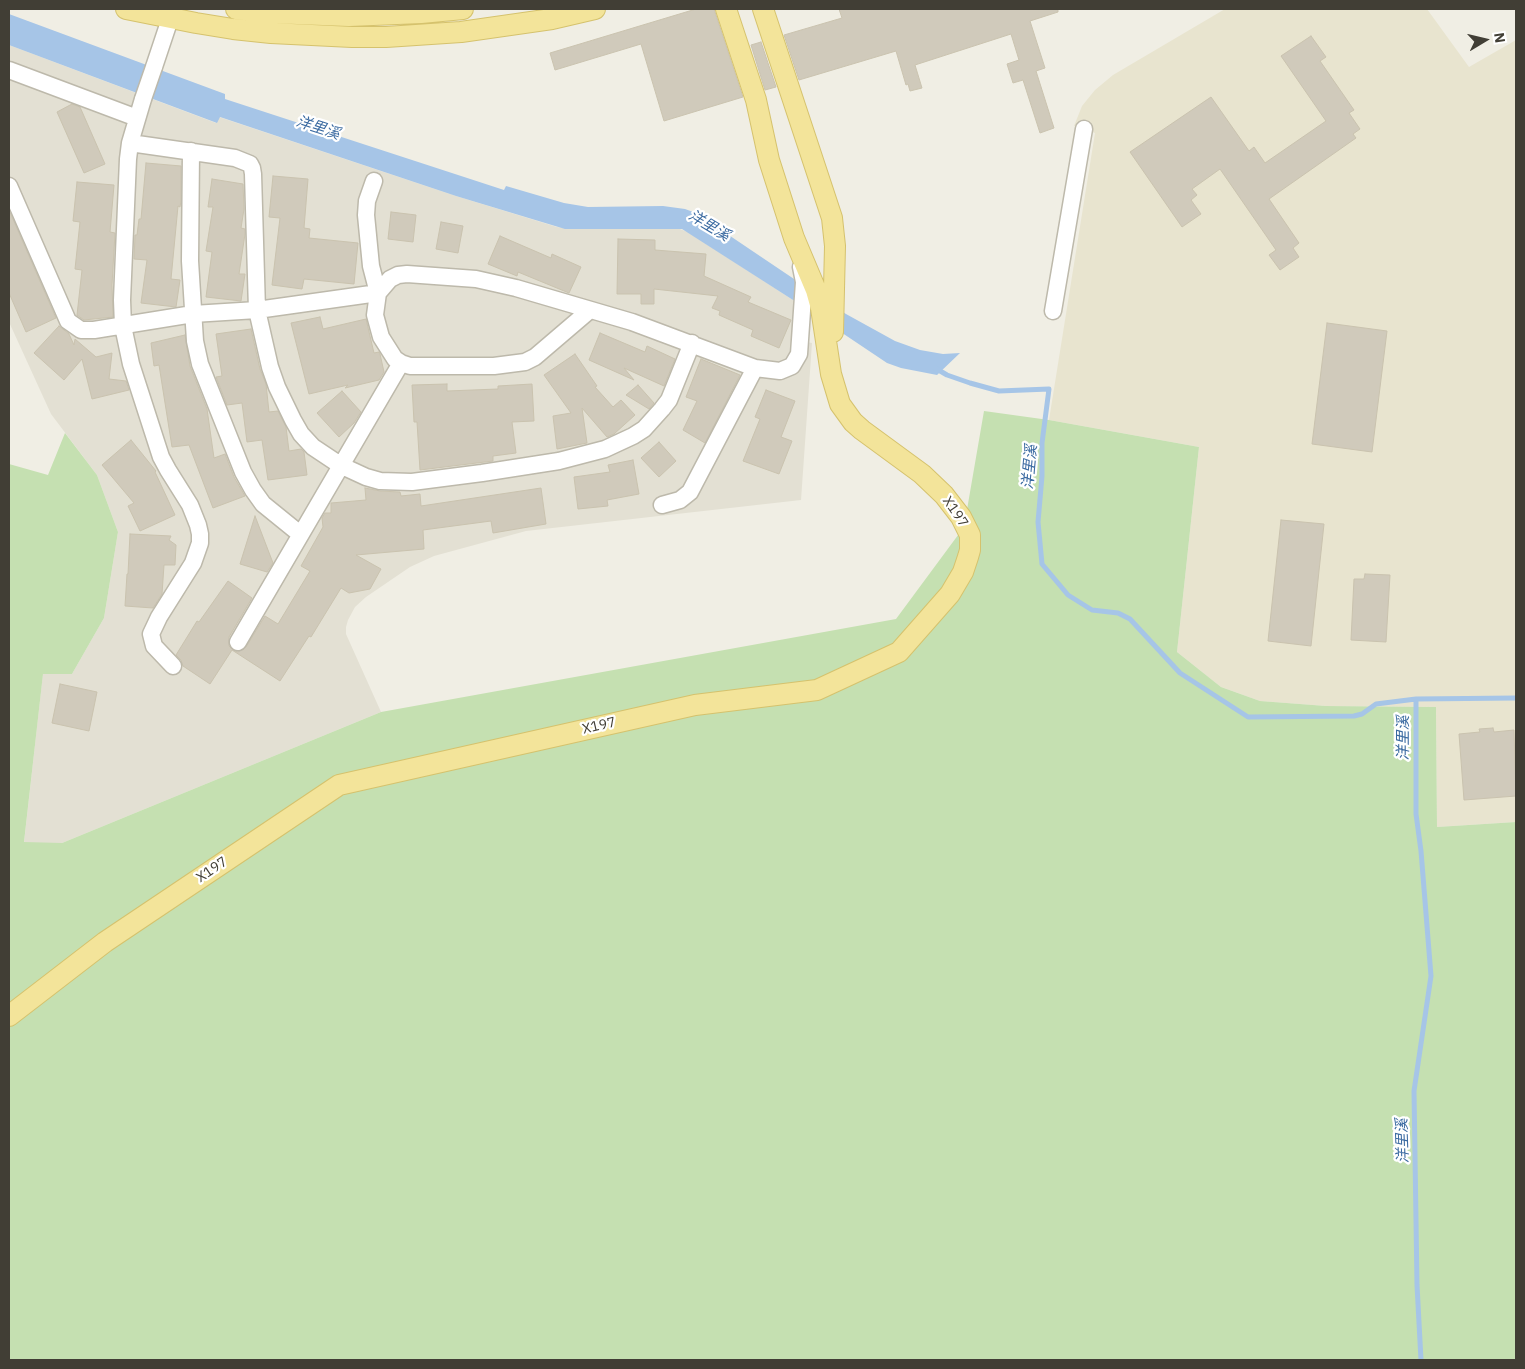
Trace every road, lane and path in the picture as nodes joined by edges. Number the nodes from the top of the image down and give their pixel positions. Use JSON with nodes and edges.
{"nodes":[{"id":1,"x":126,"y":9,"type":"edge"},
{"id":2,"x":236,"y":9,"type":"edge"},
{"id":3,"x":463,"y":9,"type":"edge"},
{"id":4,"x":595,"y":9,"type":"edge"},
{"id":5,"x":726,"y":9,"type":"edge"},
{"id":6,"x":764,"y":9,"type":"edge"},
{"id":7,"x":170,"y":18,"type":"junction"},
{"id":8,"x":9,"y":70,"type":"edge"},
{"id":9,"x":137,"y":118,"type":"junction"},
{"id":10,"x":1084,"y":129,"type":"dead end"},
{"id":11,"x":130,"y":143,"type":"junction"},
{"id":12,"x":192,"y":151,"type":"junction"},
{"id":13,"x":374,"y":181,"type":"dead end"},
{"id":14,"x":9,"y":186,"type":"edge"},
{"id":15,"x":810,"y":286,"type":"junction"},
{"id":16,"x":378,"y":294,"type":"junction"},
{"id":17,"x":257,"y":310,"type":"junction"},
{"id":18,"x":590,"y":310,"type":"junction"},
{"id":19,"x":1053,"y":312,"type":"dead end"},
{"id":20,"x":193,"y":314,"type":"junction"},
{"id":21,"x":122,"y":326,"type":"junction"},
{"id":22,"x":829,"y":339,"type":"junction"},
{"id":23,"x":692,"y":343,"type":"junction"},
{"id":24,"x":401,"y":363,"type":"junction"},
{"id":25,"x":755,"y":368,"type":"junction"},
{"id":26,"x":340,"y":465,"type":"junction"},
{"id":27,"x":662,"y":505,"type":"dead end"},
{"id":28,"x":300,"y":534,"type":"junction"},
{"id":29,"x":238,"y":642,"type":"dead end"},
{"id":30,"x":173,"y":666,"type":"dead end"},
{"id":31,"x":9,"y":1016,"type":"edge"}],
"edges":[{"from":1,"to":7,"type":"main road"},
{"from":2,"to":3,"type":"main road"},
{"from":4,"to":7,"type":"main road"},
{"from":5,"to":15,"type":"main road"},
{"from":6,"to":22,"type":"main road"},
{"from":7,"to":9,"type":"street","bridge":true},
{"from":8,"to":9,"type":"street"},
{"from":9,"to":11,"type":"street"},
{"from":10,"to":19,"type":"street"},
{"from":11,"to":12,"type":"street"},
{"from":11,"to":21,"type":"street"},
{"from":12,"to":17,"type":"street"},
{"from":12,"to":20,"type":"street"},
{"from":13,"to":16,"type":"street"},
{"from":14,"to":21,"type":"street"},
{"from":15,"to":22,"type":"main road"},
{"from":15,"to":25,"type":"street"},
{"from":16,"to":17,"type":"street"},
{"from":16,"to":18,"type":"street"},
{"from":16,"to":24,"type":"street"},
{"from":17,"to":20,"type":"street"},
{"from":17,"to":26,"type":"street"},
{"from":18,"to":23,"type":"street"},
{"from":18,"to":24,"type":"street"},
{"from":20,"to":21,"type":"street"},
{"from":20,"to":28,"type":"street"},
{"from":21,"to":30,"type":"street"},
{"from":22,"to":31,"type":"main road","name":"X197","number":"X197"},
{"from":23,"to":25,"type":"street"},
{"from":23,"to":26,"type":"street"},
{"from":24,"to":26,"type":"street"},
{"from":25,"to":27,"type":"street"},
{"from":26,"to":28,"type":"street"},
{"from":28,"to":29,"type":"street"}]}
